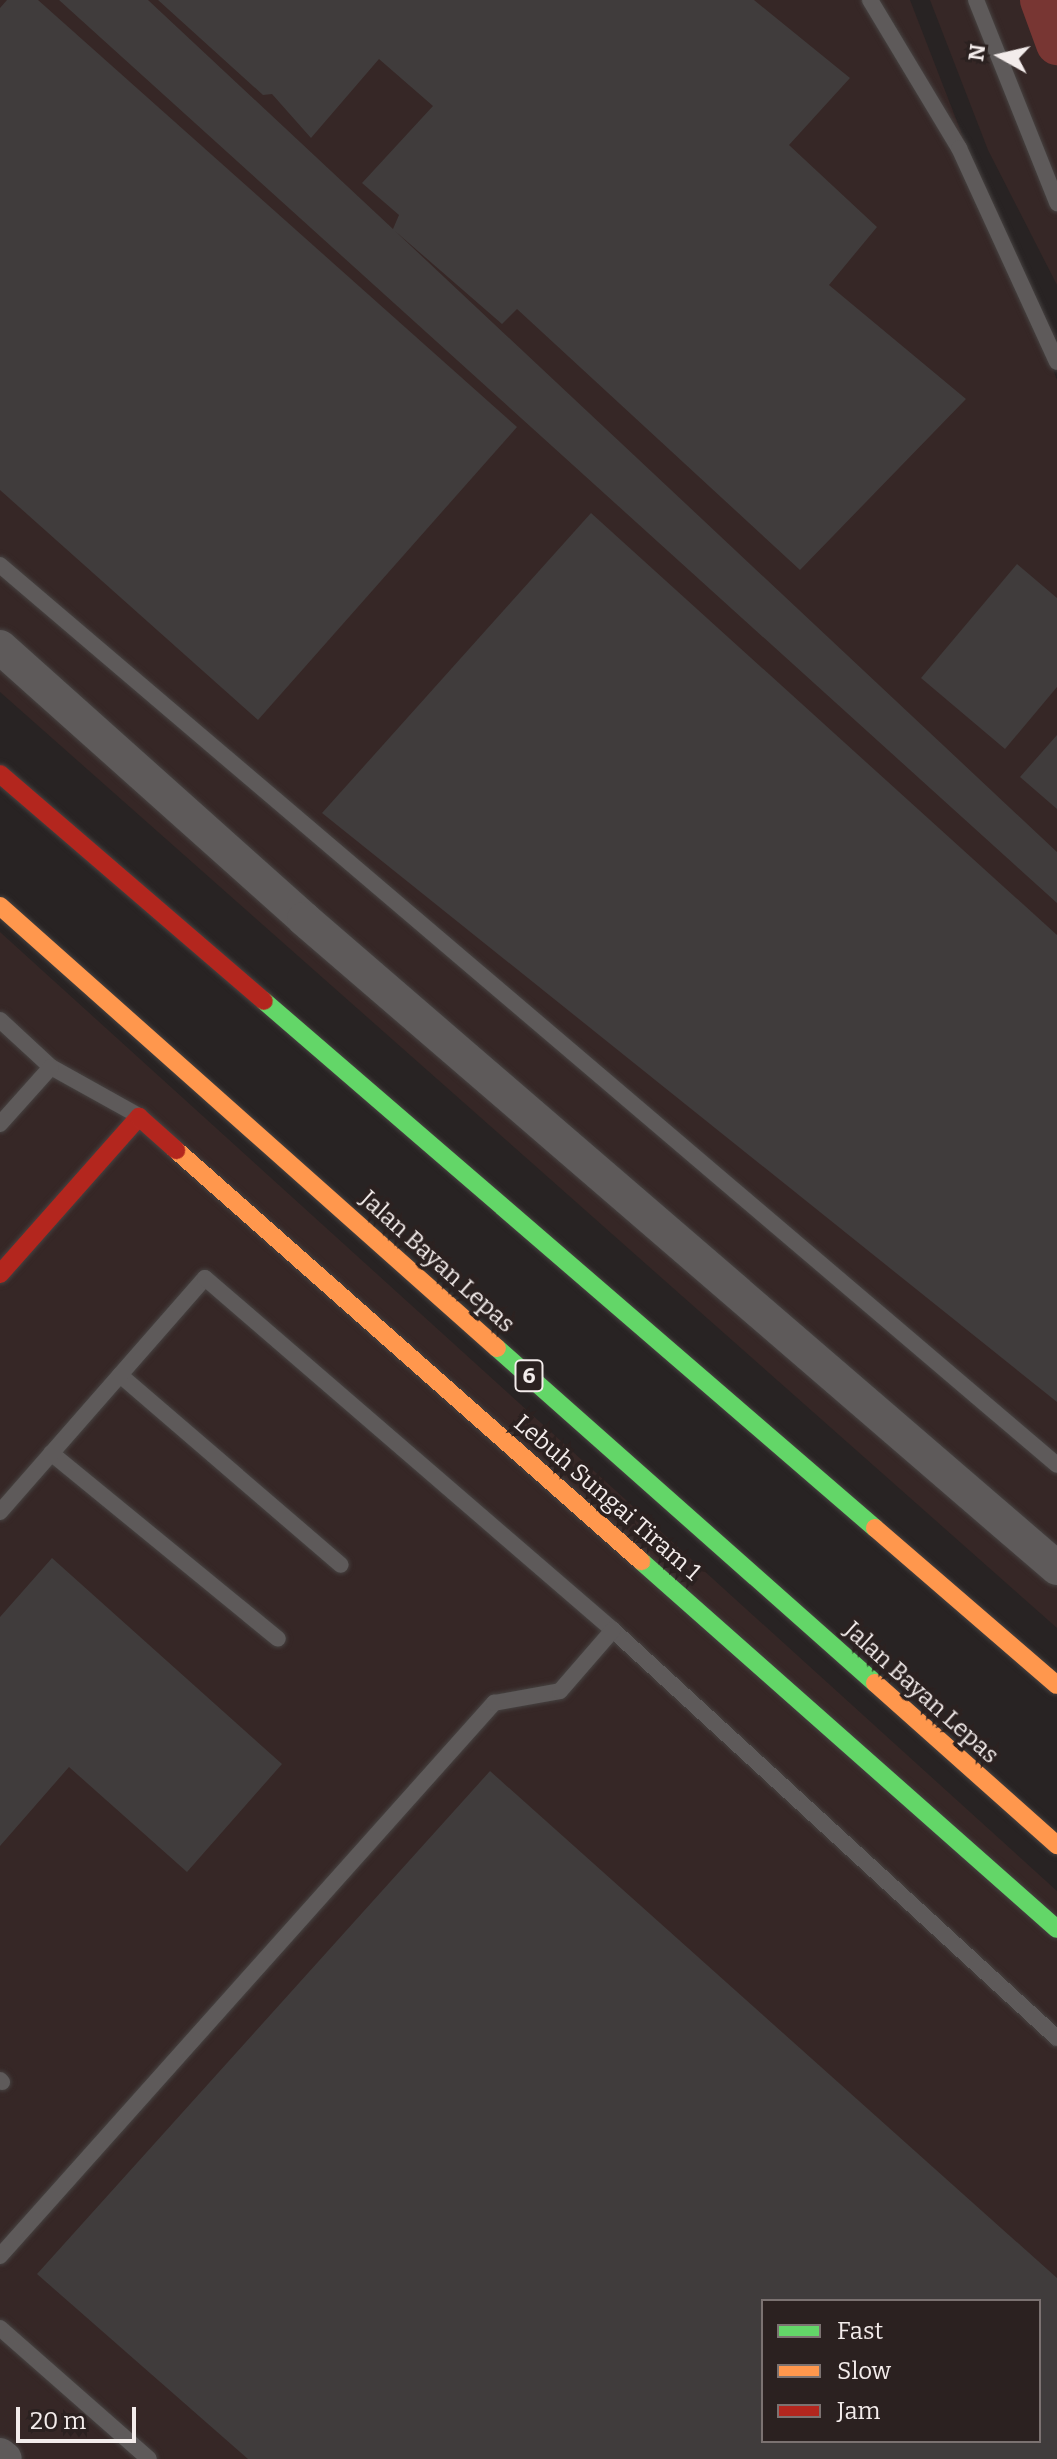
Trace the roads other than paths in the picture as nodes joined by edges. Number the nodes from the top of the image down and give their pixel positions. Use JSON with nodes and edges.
{"nodes":[{"id":1,"x":870,"y":0,"type":"edge"},
{"id":2,"x":976,"y":0,"type":"edge"},
{"id":3,"x":1057,"y":203,"type":"edge"},
{"id":4,"x":1057,"y":362,"type":"edge"},
{"id":5,"x":0,"y":565,"type":"edge"},
{"id":6,"x":0,"y":647,"type":"edge"},
{"id":7,"x":0,"y":774,"type":"edge"},
{"id":8,"x":0,"y":906,"type":"edge"},
{"id":9,"x":0,"y":1020,"type":"edge"},
{"id":10,"x":51,"y":1067,"type":"junction"},
{"id":11,"x":139,"y":1117,"type":"junction"},
{"id":12,"x":0,"y":1124,"type":"edge"},
{"id":13,"x":0,"y":1274,"type":"edge"},
{"id":14,"x":120,"y":1375,"type":"junction"},
{"id":15,"x":51,"y":1453,"type":"junction"},
{"id":16,"x":1057,"y":1465,"type":"edge"},
{"id":17,"x":0,"y":1512,"type":"edge"},
{"id":18,"x":341,"y":1565,"type":"dead end"},
{"id":19,"x":1057,"y":1568,"type":"edge"},
{"id":20,"x":613,"y":1630,"type":"junction"},
{"id":21,"x":278,"y":1639,"type":"dead end"},
{"id":22,"x":1057,"y":1685,"type":"edge"},
{"id":23,"x":984,"y":1781,"type":"junction"},
{"id":24,"x":1044,"y":1803,"type":"dead end"},
{"id":25,"x":1057,"y":1845,"type":"edge"},
{"id":26,"x":1057,"y":1929,"type":"edge"},
{"id":27,"x":1057,"y":2038,"type":"edge"},
{"id":28,"x":0,"y":2256,"type":"edge"},
{"id":29,"x":0,"y":2328,"type":"edge"},
{"id":30,"x":0,"y":2455,"type":"edge"},
{"id":31,"x":5,"y":2459,"type":"edge"},
{"id":32,"x":149,"y":2459,"type":"edge"}],
"edges":[{"from":1,"to":4,"type":"lane"},
{"from":2,"to":3,"type":"lane"},
{"from":5,"to":16,"type":"lane"},
{"from":6,"to":19,"type":"street"},
{"from":7,"to":22,"type":"main road"},
{"from":8,"to":23,"type":"main road","name":"Jalan Bayan Lepas","number":"6"},
{"from":9,"to":10,"type":"lane"},
{"from":10,"to":11,"type":"lane"},
{"from":10,"to":12,"type":"lane"},
{"from":11,"to":13,"type":"main road"},
{"from":11,"to":26,"type":"main road","name":"Lebuh Sungai Tiram 1"},
{"from":14,"to":15,"type":"lane"},
{"from":14,"to":18,"type":"lane"},
{"from":14,"to":20,"type":"lane"},
{"from":15,"to":17,"type":"lane"},
{"from":15,"to":21,"type":"lane"},
{"from":20,"to":27,"type":"lane"},
{"from":20,"to":28,"type":"lane"},
{"from":23,"to":24,"type":"main road"},
{"from":23,"to":25,"type":"main road","name":"Jalan Bayan Lepas","number":"6"},
{"from":29,"to":32,"type":"lane"},
{"from":30,"to":31,"type":"street"}]}
